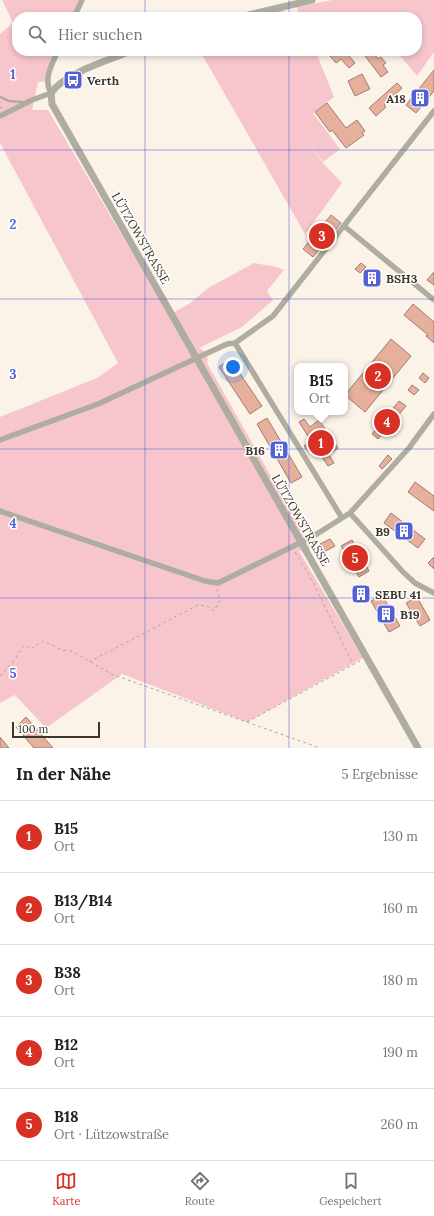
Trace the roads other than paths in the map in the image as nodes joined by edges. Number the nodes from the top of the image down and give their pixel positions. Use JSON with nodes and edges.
{"nodes":[{"id":1,"x":82,"y":0,"type":"edge"},
{"id":2,"x":312,"y":0,"type":"edge"},
{"id":3,"x":76,"y":12,"type":"edge"},
{"id":4,"x":261,"y":12,"type":"edge"},
{"id":5,"x":56,"y":56,"type":"edge"},
{"id":6,"x":120,"y":56,"type":"edge"},
{"id":7,"x":51,"y":93,"type":"junction"},
{"id":8,"x":0,"y":98,"type":"edge"},
{"id":9,"x":27,"y":102,"type":"junction"},
{"id":10,"x":434,"y":111,"type":"edge"},
{"id":11,"x":0,"y":116,"type":"edge"},
{"id":12,"x":344,"y":226,"type":"junction"},
{"id":13,"x":434,"y":300,"type":"edge"},
{"id":14,"x":235,"y":343,"type":"junction"},
{"id":15,"x":196,"y":359,"type":"junction"},
{"id":16,"x":434,"y":414,"type":"edge"},
{"id":17,"x":0,"y":440,"type":"edge"},
{"id":18,"x":0,"y":511,"type":"edge"},
{"id":19,"x":350,"y":513,"type":"junction"},
{"id":20,"x":342,"y":518,"type":"junction"},
{"id":21,"x":302,"y":542,"type":"junction"},
{"id":22,"x":434,"y":593,"type":"edge"},
{"id":23,"x":418,"y":748,"type":"edge"}],
"edges":[{"from":1,"to":3,"type":"street"},
{"from":2,"to":4,"type":"street"},
{"from":5,"to":7,"type":"street"},
{"from":6,"to":7,"type":"street"},
{"from":7,"to":9,"type":"street"},
{"from":7,"to":15,"type":"street","name":"LÜTZOWSTRASSE"},
{"from":8,"to":9,"type":"lane"},
{"from":9,"to":11,"type":"street"},
{"from":10,"to":12,"type":"street"},
{"from":12,"to":13,"type":"street"},
{"from":12,"to":14,"type":"street"},
{"from":14,"to":15,"type":"street"},
{"from":14,"to":20,"type":"street"},
{"from":15,"to":17,"type":"street"},
{"from":15,"to":21,"type":"street","name":"LÜTZOWSTRASSE"},
{"from":16,"to":19,"type":"street"},
{"from":18,"to":21,"type":"street"},
{"from":19,"to":20,"type":"street"},
{"from":19,"to":22,"type":"street"},
{"from":20,"to":21,"type":"street"},
{"from":21,"to":23,"type":"street","name":"LÜTZOWSTRASSE"}]}
